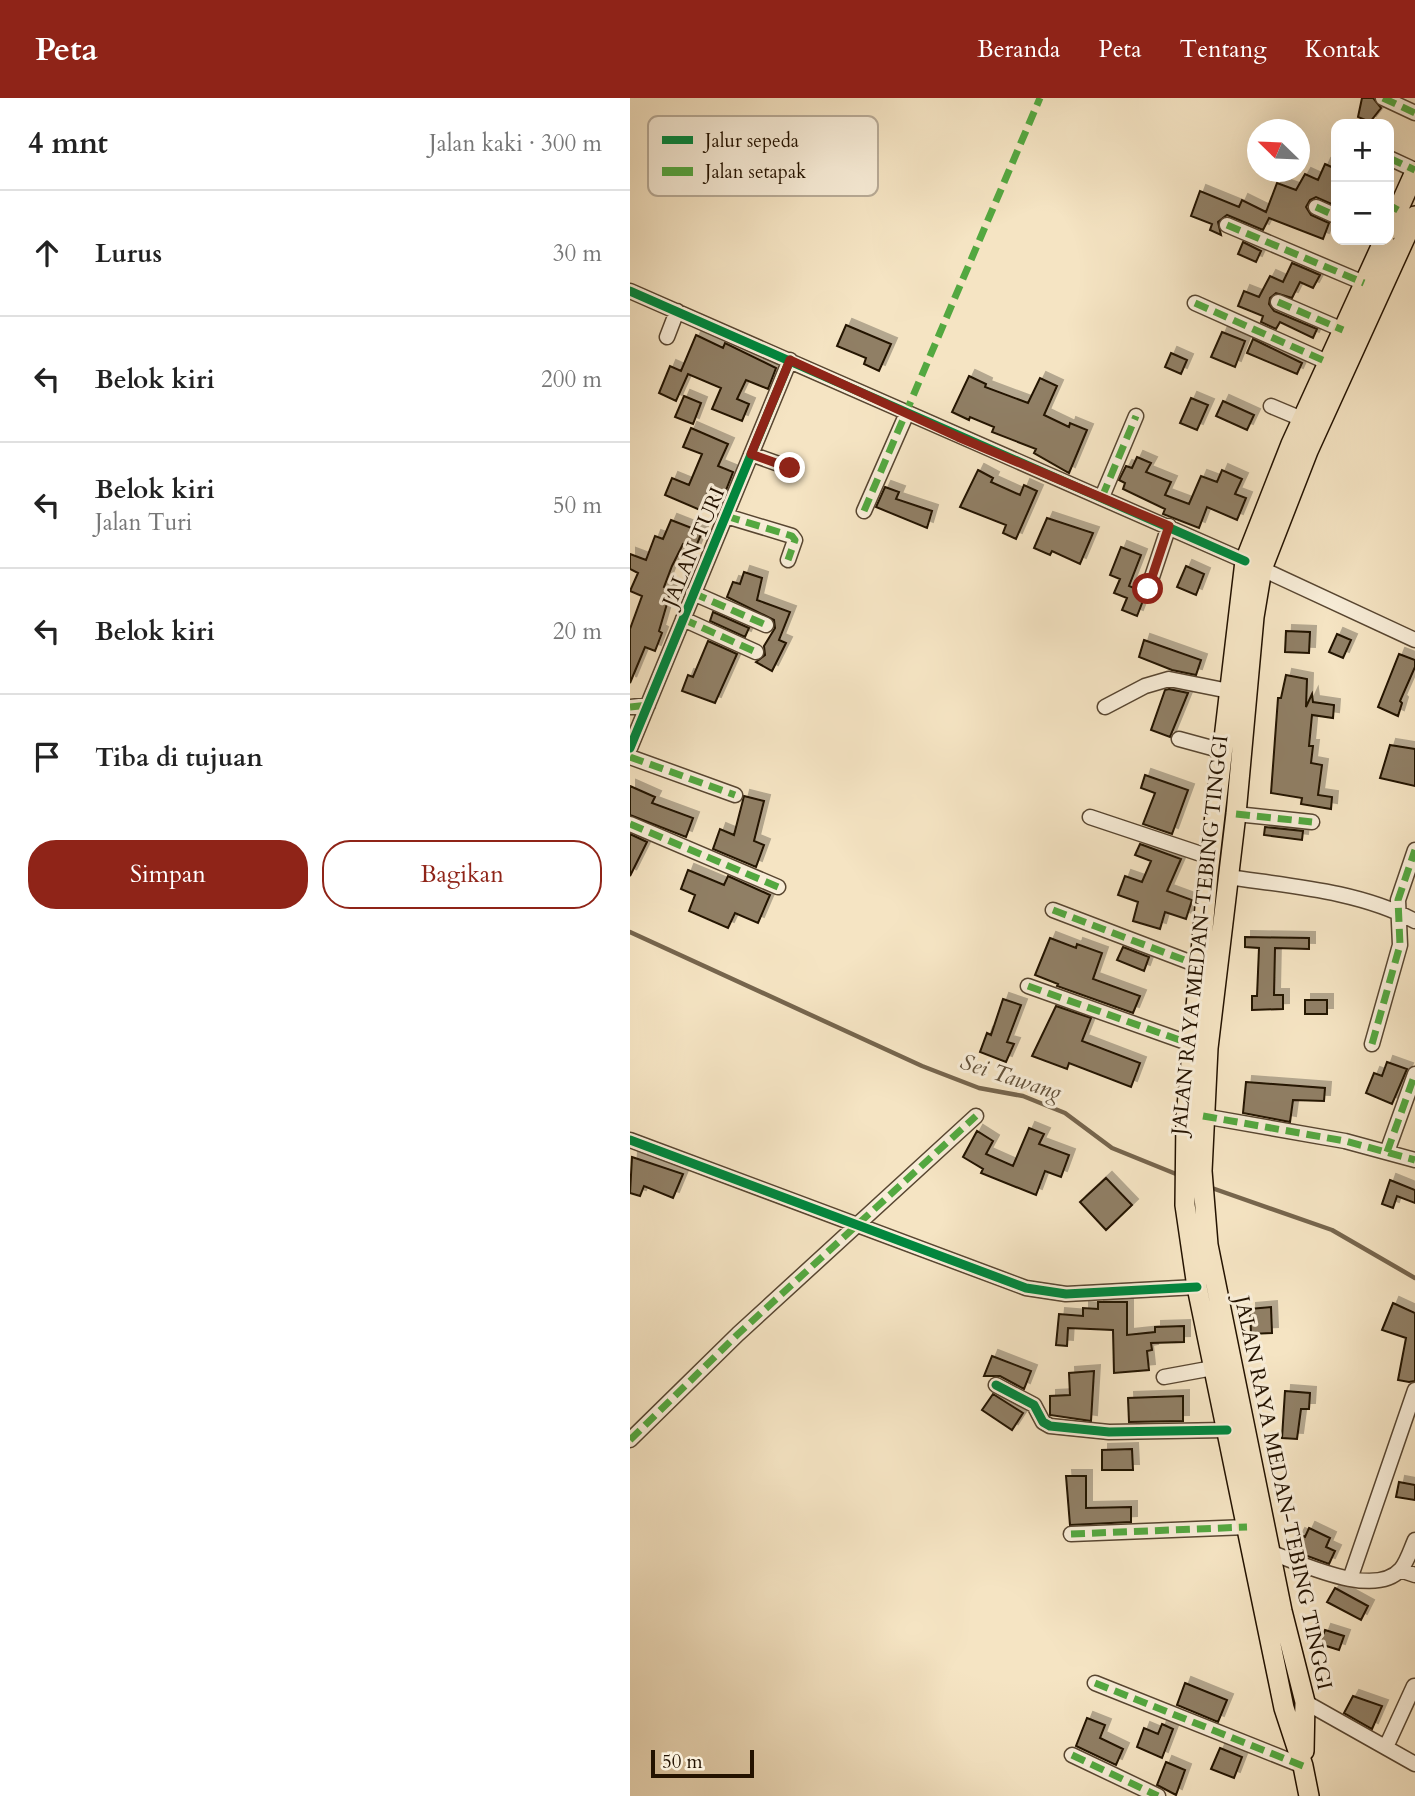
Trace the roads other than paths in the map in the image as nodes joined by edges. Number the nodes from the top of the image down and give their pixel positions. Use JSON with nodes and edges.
{"nodes":[{"id":1,"x":1382,"y":98,"type":"edge"},
{"id":2,"x":1415,"y":113,"type":"edge"},
{"id":3,"x":1394,"y":160,"type":"edge"},
{"id":4,"x":1415,"y":171,"type":"edge"},
{"id":5,"x":1316,"y":207,"type":"dead end"},
{"id":6,"x":1401,"y":210,"type":"edge"},
{"id":7,"x":1331,"y":214,"type":"edge"},
{"id":8,"x":1227,"y":225,"type":"dead end"},
{"id":9,"x":1382,"y":245,"type":"edge"},
{"id":10,"x":1364,"y":283,"type":"junction"},
{"id":11,"x":630,"y":291,"type":"edge"},
{"id":12,"x":1195,"y":303,"type":"dead end"},
{"id":13,"x":1278,"y":303,"type":"dead end"},
{"id":14,"x":677,"y":311,"type":"junction"},
{"id":15,"x":1343,"y":330,"type":"junction"},
{"id":16,"x":667,"y":337,"type":"dead end"},
{"id":17,"x":790,"y":360,"type":"junction"},
{"id":18,"x":1327,"y":362,"type":"junction"},
{"id":19,"x":1271,"y":407,"type":"dead end"},
{"id":20,"x":907,"y":413,"type":"junction"},
{"id":21,"x":1136,"y":416,"type":"dead end"},
{"id":22,"x":1302,"y":419,"type":"junction"},
{"id":23,"x":751,"y":454,"type":"junction"},
{"id":24,"x":790,"y":468,"type":"dead end"},
{"id":25,"x":1102,"y":497,"type":"junction"},
{"id":26,"x":864,"y":511,"type":"dead end"},
{"id":27,"x":726,"y":516,"type":"junction"},
{"id":28,"x":1169,"y":526,"type":"junction"},
{"id":29,"x":788,"y":560,"type":"dead end"},
{"id":30,"x":1253,"y":565,"type":"junction"},
{"id":31,"x":1148,"y":589,"type":"dead end"},
{"id":32,"x":693,"y":593,"type":"junction"},
{"id":33,"x":683,"y":619,"type":"junction"},
{"id":34,"x":766,"y":625,"type":"dead end"},
{"id":35,"x":1415,"y":640,"type":"edge"},
{"id":36,"x":756,"y":652,"type":"dead end"},
{"id":37,"x":1229,"y":691,"type":"junction"},
{"id":38,"x":648,"y":705,"type":"junction"},
{"id":39,"x":630,"y":707,"type":"edge"},
{"id":40,"x":1105,"y":707,"type":"dead end"},
{"id":41,"x":1179,"y":739,"type":"dead end"},
{"id":42,"x":630,"y":748,"type":"edge"},
{"id":43,"x":1223,"y":751,"type":"junction"},
{"id":44,"x":630,"y":757,"type":"edge"},
{"id":45,"x":735,"y":795,"type":"dead end"},
{"id":46,"x":1236,"y":814,"type":"junction"},
{"id":47,"x":1090,"y":817,"type":"dead end"},
{"id":48,"x":1312,"y":822,"type":"dead end"},
{"id":49,"x":630,"y":824,"type":"edge"},
{"id":50,"x":1414,"y":854,"type":"edge"},
{"id":51,"x":1223,"y":864,"type":"junction"},
{"id":52,"x":778,"y":887,"type":"dead end"},
{"id":53,"x":1053,"y":910,"type":"dead end"},
{"id":54,"x":1397,"y":911,"type":"junction"},
{"id":55,"x":1415,"y":921,"type":"edge"},
{"id":56,"x":1200,"y":965,"type":"junction"},
{"id":57,"x":1028,"y":986,"type":"dead end"},
{"id":58,"x":1191,"y":1044,"type":"junction"},
{"id":59,"x":1372,"y":1044,"type":"dead end"},
{"id":60,"x":1415,"y":1074,"type":"edge"},
{"id":61,"x":976,"y":1116,"type":"dead end"},
{"id":62,"x":1203,"y":1116,"type":"junction"},
{"id":63,"x":630,"y":1140,"type":"edge"},
{"id":64,"x":1387,"y":1152,"type":"junction"},
{"id":65,"x":1415,"y":1160,"type":"edge"},
{"id":66,"x":1194,"y":1171,"type":"junction"},
{"id":67,"x":1194,"y":1205,"type":"junction"},
{"id":68,"x":858,"y":1224,"type":"junction"},
{"id":69,"x":1197,"y":1287,"type":"junction"},
{"id":70,"x":1213,"y":1368,"type":"junction"},
{"id":71,"x":1164,"y":1377,"type":"dead end"},
{"id":72,"x":996,"y":1385,"type":"dead end"},
{"id":73,"x":1415,"y":1390,"type":"edge"},
{"id":74,"x":1227,"y":1430,"type":"junction"},
{"id":75,"x":630,"y":1440,"type":"edge"},
{"id":76,"x":1247,"y":1527,"type":"junction"},
{"id":77,"x":1071,"y":1534,"type":"dead end"},
{"id":78,"x":1415,"y":1540,"type":"edge"},
{"id":79,"x":1272,"y":1553,"type":"junction"},
{"id":80,"x":1400,"y":1570,"type":"junction"},
{"id":81,"x":1415,"y":1575,"type":"edge"},
{"id":82,"x":1350,"y":1579,"type":"junction"},
{"id":83,"x":1095,"y":1683,"type":"dead end"},
{"id":84,"x":1415,"y":1686,"type":"edge"},
{"id":85,"x":1305,"y":1702,"type":"junction"},
{"id":86,"x":1387,"y":1747,"type":"junction"},
{"id":87,"x":1072,"y":1755,"type":"dead end"},
{"id":88,"x":1415,"y":1764,"type":"edge"},
{"id":89,"x":1303,"y":1766,"type":"junction"},
{"id":90,"x":1158,"y":1796,"type":"edge"},
{"id":91,"x":1309,"y":1796,"type":"edge"}],
"edges":[{"from":1,"to":2,"type":"street"},
{"from":3,"to":4,"type":"street"},
{"from":4,"to":6,"type":"highway","name":"JALAN RAYA MEDAN-TEBING TINGGI"},
{"from":5,"to":7,"type":"street"},
{"from":6,"to":30,"type":"highway","name":"JALAN RAYA MEDAN-TEBING TINGGI"},
{"from":8,"to":10,"type":"street"},
{"from":9,"to":10,"type":"highway","name":"JALAN RAYA MEDAN-TEBING TINGGI"},
{"from":10,"to":15,"type":"highway","name":"JALAN RAYA MEDAN-TEBING TINGGI"},
{"from":11,"to":14,"type":"street"},
{"from":12,"to":18,"type":"street"},
{"from":13,"to":15,"type":"street"},
{"from":14,"to":16,"type":"street"},
{"from":14,"to":17,"type":"street"},
{"from":15,"to":18,"type":"highway","name":"JALAN RAYA MEDAN-TEBING TINGGI"},
{"from":17,"to":20,"type":"street"},
{"from":17,"to":23,"type":"street","name":"JALAN TURI"},
{"from":18,"to":22,"type":"highway","name":"JALAN RAYA MEDAN-TEBING TINGGI"},
{"from":19,"to":22,"type":"street"},
{"from":20,"to":25,"type":"street"},
{"from":20,"to":26,"type":"street"},
{"from":21,"to":25,"type":"street"},
{"from":22,"to":30,"type":"highway","name":"JALAN RAYA MEDAN-TEBING TINGGI"},
{"from":23,"to":24,"type":"street"},
{"from":23,"to":27,"type":"street","name":"JALAN TURI"},
{"from":25,"to":28,"type":"street"},
{"from":27,"to":29,"type":"street"},
{"from":27,"to":32,"type":"street","name":"JALAN TURI"},
{"from":28,"to":30,"type":"street"},
{"from":28,"to":31,"type":"street"},
{"from":30,"to":35,"type":"street"},
{"from":30,"to":37,"type":"highway","name":"JALAN RAYA MEDAN-TEBING TINGGI"},
{"from":30,"to":46,"type":"highway","name":"JALAN RAYA MEDAN-TEBING TINGGI"},
{"from":32,"to":33,"type":"street","name":"JALAN TURI"},
{"from":32,"to":34,"type":"street"},
{"from":33,"to":36,"type":"street"},
{"from":33,"to":38,"type":"street","name":"JALAN TURI"},
{"from":37,"to":40,"type":"street"},
{"from":37,"to":43,"type":"highway","name":"JALAN RAYA MEDAN-TEBING TINGGI"},
{"from":38,"to":39,"type":"street"},
{"from":38,"to":42,"type":"street","name":"JALAN TURI"},
{"from":41,"to":43,"type":"street"},
{"from":43,"to":51,"type":"highway","name":"JALAN RAYA MEDAN-TEBING TINGGI"},
{"from":44,"to":45,"type":"street"},
{"from":46,"to":48,"type":"street"},
{"from":46,"to":51,"type":"highway","name":"JALAN RAYA MEDAN-TEBING TINGGI"},
{"from":47,"to":51,"type":"street"},
{"from":49,"to":52,"type":"street"},
{"from":50,"to":54,"type":"street"},
{"from":51,"to":54,"type":"street"},
{"from":51,"to":56,"type":"highway","name":"JALAN RAYA MEDAN-TEBING TINGGI"},
{"from":51,"to":62,"type":"highway","name":"JALAN RAYA MEDAN-TEBING TINGGI"},
{"from":53,"to":56,"type":"street"},
{"from":54,"to":55,"type":"street"},
{"from":54,"to":59,"type":"street"},
{"from":56,"to":58,"type":"highway","name":"JALAN RAYA MEDAN-TEBING TINGGI"},
{"from":57,"to":58,"type":"street"},
{"from":58,"to":66,"type":"highway","name":"JALAN RAYA MEDAN-TEBING TINGGI"},
{"from":60,"to":64,"type":"street"},
{"from":61,"to":68,"type":"street"},
{"from":62,"to":64,"type":"street"},
{"from":62,"to":66,"type":"highway","name":"JALAN RAYA MEDAN-TEBING TINGGI"},
{"from":63,"to":68,"type":"street"},
{"from":64,"to":65,"type":"street"},
{"from":66,"to":67,"type":"highway","name":"JALAN RAYA MEDAN-TEBING TINGGI"},
{"from":67,"to":69,"type":"highway","name":"JALAN RAYA MEDAN-TEBING TINGGI"},
{"from":67,"to":79,"type":"highway","name":"JALAN RAYA MEDAN-TEBING TINGGI"},
{"from":68,"to":69,"type":"street"},
{"from":68,"to":75,"type":"street"},
{"from":69,"to":70,"type":"highway","name":"JALAN RAYA MEDAN-TEBING TINGGI"},
{"from":70,"to":71,"type":"street"},
{"from":70,"to":74,"type":"highway","name":"JALAN RAYA MEDAN-TEBING TINGGI"},
{"from":72,"to":74,"type":"street"},
{"from":73,"to":82,"type":"street"},
{"from":74,"to":76,"type":"highway","name":"JALAN RAYA MEDAN-TEBING TINGGI"},
{"from":76,"to":77,"type":"street"},
{"from":76,"to":89,"type":"highway","name":"JALAN RAYA MEDAN-TEBING TINGGI"},
{"from":78,"to":80,"type":"street"},
{"from":79,"to":82,"type":"street"},
{"from":79,"to":85,"type":"highway","name":"JALAN RAYA MEDAN-TEBING TINGGI"},
{"from":80,"to":81,"type":"street"},
{"from":80,"to":82,"type":"street"},
{"from":83,"to":89,"type":"street"},
{"from":84,"to":86,"type":"street"},
{"from":85,"to":86,"type":"street"},
{"from":85,"to":89,"type":"highway","name":"JALAN RAYA MEDAN-TEBING TINGGI"},
{"from":86,"to":88,"type":"street"},
{"from":87,"to":90,"type":"street"},
{"from":89,"to":91,"type":"highway","name":"JALAN RAYA MEDAN-TEBING TINGGI"}]}
